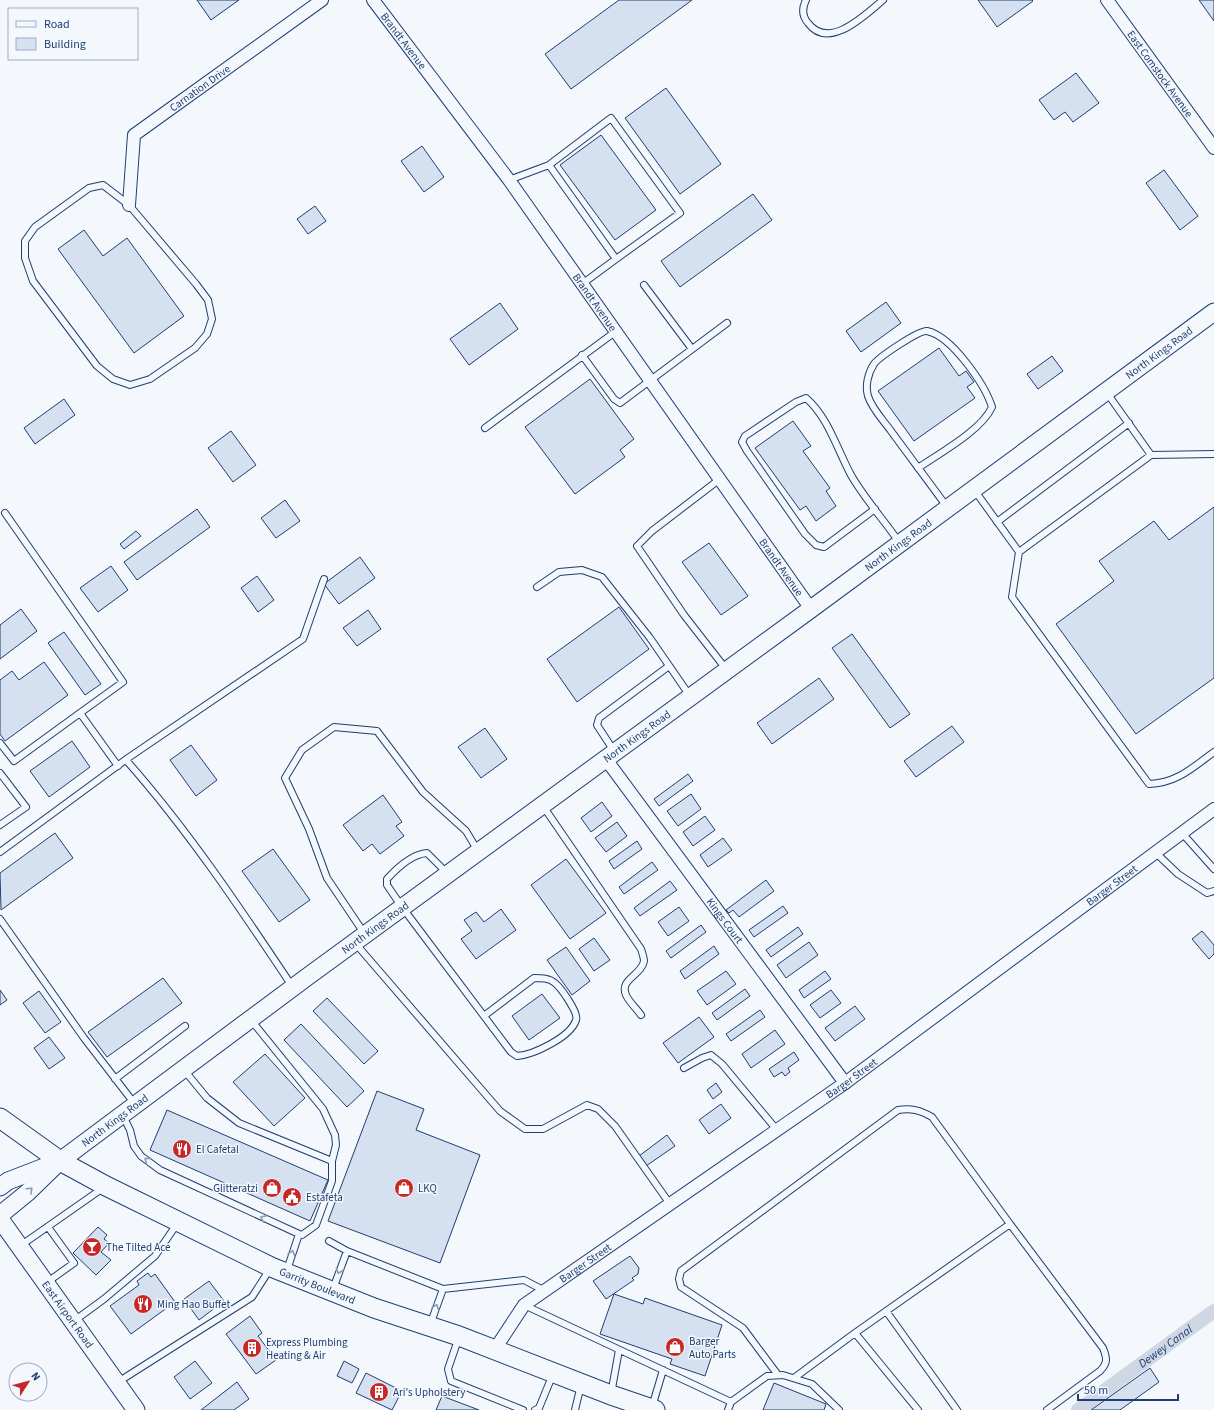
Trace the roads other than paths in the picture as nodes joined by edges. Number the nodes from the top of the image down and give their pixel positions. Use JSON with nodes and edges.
{"nodes":[{"id":1,"x":373,"y":0,"type":"edge"},
{"id":2,"x":806,"y":0,"type":"edge"},
{"id":3,"x":883,"y":0,"type":"edge"},
{"id":4,"x":1107,"y":0,"type":"edge"},
{"id":5,"x":317,"y":2,"type":"edge"},
{"id":6,"x":1214,"y":148,"type":"edge"},
{"id":7,"x":549,"y":165,"type":"junction"},
{"id":8,"x":509,"y":180,"type":"junction"},
{"id":9,"x":129,"y":205,"type":"junction"},
{"id":10,"x":616,"y":259,"type":"junction"},
{"id":11,"x":582,"y":284,"type":"junction"},
{"id":12,"x":644,"y":285,"type":"dead end"},
{"id":13,"x":1214,"y":312,"type":"edge"},
{"id":14,"x":727,"y":323,"type":"dead end"},
{"id":15,"x":615,"y":332,"type":"junction"},
{"id":16,"x":692,"y":349,"type":"junction"},
{"id":17,"x":582,"y":355,"type":"junction"},
{"id":18,"x":650,"y":381,"type":"junction"},
{"id":19,"x":1106,"y":392,"type":"junction"},
{"id":20,"x":1129,"y":423,"type":"junction"},
{"id":21,"x":485,"y":428,"type":"dead end"},
{"id":22,"x":1214,"y":454,"type":"edge"},
{"id":23,"x":1151,"y":455,"type":"junction"},
{"id":24,"x":918,"y":468,"type":"junction"},
{"id":25,"x":720,"y":479,"type":"junction"},
{"id":26,"x":974,"y":490,"type":"junction"},
{"id":27,"x":948,"y":508,"type":"junction"},
{"id":28,"x":875,"y":509,"type":"junction"},
{"id":29,"x":6,"y":513,"type":"dead end"},
{"id":30,"x":997,"y":522,"type":"junction"},
{"id":31,"x":900,"y":544,"type":"junction"},
{"id":32,"x":1019,"y":552,"type":"junction"},
{"id":33,"x":324,"y":579,"type":"dead end"},
{"id":34,"x":537,"y":587,"type":"dead end"},
{"id":35,"x":811,"y":609,"type":"junction"},
{"id":36,"x":669,"y":666,"type":"junction"},
{"id":37,"x":727,"y":670,"type":"junction"},
{"id":38,"x":690,"y":696,"type":"junction"},
{"id":39,"x":80,"y":713,"type":"junction"},
{"id":40,"x":0,"y":743,"type":"edge"},
{"id":41,"x":1214,"y":752,"type":"edge"},
{"id":42,"x":610,"y":754,"type":"junction"},
{"id":43,"x":126,"y":760,"type":"junction"},
{"id":44,"x":118,"y":766,"type":"junction"},
{"id":45,"x":0,"y":773,"type":"edge"},
{"id":46,"x":542,"y":805,"type":"junction"},
{"id":47,"x":1214,"y":809,"type":"edge"},
{"id":48,"x":0,"y":825,"type":"edge"},
{"id":49,"x":1182,"y":833,"type":"junction"},
{"id":50,"x":0,"y":852,"type":"edge"},
{"id":51,"x":478,"y":852,"type":"junction"},
{"id":52,"x":1156,"y":853,"type":"junction"},
{"id":53,"x":1214,"y":870,"type":"edge"},
{"id":54,"x":448,"y":874,"type":"junction"},
{"id":55,"x":1214,"y":891,"type":"edge"},
{"id":56,"x":402,"y":907,"type":"junction"},
{"id":57,"x":0,"y":919,"type":"edge"},
{"id":58,"x":359,"y":938,"type":"junction"},
{"id":59,"x":292,"y":988,"type":"junction"},
{"id":60,"x":642,"y":1015,"type":"dead end"},
{"id":61,"x":484,"y":1016,"type":"junction"},
{"id":62,"x":250,"y":1019,"type":"junction"},
{"id":63,"x":185,"y":1026,"type":"dead end"},
{"id":64,"x":684,"y":1068,"type":"dead end"},
{"id":65,"x":183,"y":1069,"type":"junction"},
{"id":66,"x":115,"y":1079,"type":"junction"},
{"id":67,"x":845,"y":1083,"type":"junction"},
{"id":68,"x":129,"y":1110,"type":"junction"},
{"id":69,"x":0,"y":1118,"type":"edge"},
{"id":70,"x":777,"y":1130,"type":"junction"},
{"id":71,"x":60,"y":1161,"type":"junction"},
{"id":72,"x":332,"y":1161,"type":"junction"},
{"id":73,"x":106,"y":1186,"type":"junction"},
{"id":74,"x":0,"y":1187,"type":"edge"},
{"id":75,"x":670,"y":1204,"type":"junction"},
{"id":76,"x":0,"y":1215,"type":"edge"},
{"id":77,"x":0,"y":1219,"type":"edge"},
{"id":78,"x":178,"y":1223,"type":"junction"},
{"id":79,"x":1010,"y":1224,"type":"junction"},
{"id":80,"x":48,"y":1227,"type":"junction"},
{"id":81,"x":299,"y":1234,"type":"junction"},
{"id":82,"x":329,"y":1241,"type":"dead end"},
{"id":83,"x":20,"y":1247,"type":"junction"},
{"id":84,"x":347,"y":1251,"type":"junction"},
{"id":85,"x":279,"y":1270,"type":"junction"},
{"id":86,"x":46,"y":1284,"type":"junction"},
{"id":87,"x":443,"y":1289,"type":"junction"},
{"id":88,"x":332,"y":1291,"type":"junction"},
{"id":89,"x":545,"y":1291,"type":"junction"},
{"id":90,"x":524,"y":1305,"type":"junction"},
{"id":91,"x":886,"y":1312,"type":"junction"},
{"id":92,"x":73,"y":1322,"type":"junction"},
{"id":93,"x":430,"y":1326,"type":"junction"},
{"id":94,"x":855,"y":1333,"type":"junction"},
{"id":95,"x":459,"y":1336,"type":"junction"},
{"id":96,"x":495,"y":1349,"type":"junction"},
{"id":97,"x":619,"y":1350,"type":"junction"},
{"id":98,"x":663,"y":1370,"type":"junction"},
{"id":99,"x":553,"y":1372,"type":"junction"},
{"id":100,"x":778,"y":1375,"type":"junction"},
{"id":101,"x":794,"y":1378,"type":"junction"},
{"id":102,"x":116,"y":1383,"type":"junction"},
{"id":103,"x":582,"y":1384,"type":"junction"},
{"id":104,"x":611,"y":1395,"type":"junction"},
{"id":105,"x":731,"y":1402,"type":"junction"},
{"id":106,"x":136,"y":1410,"type":"edge"},
{"id":107,"x":523,"y":1410,"type":"edge"},
{"id":108,"x":535,"y":1410,"type":"edge"},
{"id":109,"x":575,"y":1410,"type":"edge"},
{"id":110,"x":653,"y":1410,"type":"edge"},
{"id":111,"x":728,"y":1410,"type":"edge"},
{"id":112,"x":839,"y":1410,"type":"edge"},
{"id":113,"x":918,"y":1410,"type":"edge"},
{"id":114,"x":957,"y":1410,"type":"edge"},
{"id":115,"x":1047,"y":1410,"type":"edge"}],
"edges":[{"from":1,"to":8,"type":"street","name":"Brandt Avenue"},
{"from":2,"to":3,"type":"lane"},
{"from":4,"to":6,"type":"street","name":"East Comstock Avenue"},
{"from":5,"to":9,"type":"street","name":"Carnation Drive"},
{"from":7,"to":8,"type":"lane"},
{"from":7,"to":10,"type":"lane"},
{"from":7,"to":10,"type":"lane"},
{"from":8,"to":11,"type":"street","name":"Brandt Avenue"},
{"from":9,"to":9,"type":"lane"},
{"from":10,"to":11,"type":"lane"},
{"from":11,"to":15,"type":"street","name":"Brandt Avenue"},
{"from":12,"to":16,"type":"lane"},
{"from":13,"to":19,"type":"street","name":"North Kings Road"},
{"from":14,"to":16,"type":"lane"},
{"from":15,"to":17,"type":"lane"},
{"from":15,"to":18,"type":"street","name":"Brandt Avenue"},
{"from":16,"to":18,"type":"lane"},
{"from":17,"to":18,"type":"lane"},
{"from":17,"to":21,"type":"lane"},
{"from":18,"to":25,"type":"street","name":"Brandt Avenue"},
{"from":19,"to":20,"type":"lane"},
{"from":19,"to":26,"type":"street","name":"North Kings Road"},
{"from":20,"to":23,"type":"lane"},
{"from":20,"to":30,"type":"lane"},
{"from":22,"to":23,"type":"lane"},
{"from":23,"to":32,"type":"lane"},
{"from":24,"to":24,"type":"lane"},
{"from":24,"to":27,"type":"lane"},
{"from":25,"to":35,"type":"street","name":"Brandt Avenue"},
{"from":25,"to":37,"type":"lane"},
{"from":26,"to":27,"type":"street","name":"North Kings Road"},
{"from":26,"to":30,"type":"lane"},
{"from":27,"to":31,"type":"street","name":"North Kings Road"},
{"from":28,"to":28,"type":"lane"},
{"from":28,"to":31,"type":"lane"},
{"from":29,"to":39,"type":"lane"},
{"from":30,"to":32,"type":"lane"},
{"from":31,"to":35,"type":"street","name":"North Kings Road"},
{"from":32,"to":41,"type":"lane"},
{"from":33,"to":43,"type":"lane"},
{"from":34,"to":36,"type":"lane"},
{"from":35,"to":37,"type":"street","name":"North Kings Road"},
{"from":36,"to":38,"type":"lane"},
{"from":36,"to":42,"type":"lane"},
{"from":37,"to":38,"type":"street","name":"North Kings Road"},
{"from":38,"to":42,"type":"street","name":"North Kings Road"},
{"from":39,"to":40,"type":"lane"},
{"from":39,"to":44,"type":"lane"},
{"from":42,"to":46,"type":"street","name":"North Kings Road"},
{"from":42,"to":67,"type":"street","name":"Kings Court"},
{"from":43,"to":44,"type":"lane"},
{"from":43,"to":59,"type":"lane"},
{"from":44,"to":50,"type":"lane"},
{"from":45,"to":48,"type":"lane"},
{"from":46,"to":51,"type":"street","name":"North Kings Road"},
{"from":46,"to":60,"type":"lane"},
{"from":47,"to":49,"type":"street","name":"Barger Street"},
{"from":49,"to":52,"type":"street","name":"Barger Street"},
{"from":49,"to":53,"type":"lane"},
{"from":51,"to":54,"type":"street","name":"North Kings Road"},
{"from":51,"to":58,"type":"lane"},
{"from":52,"to":55,"type":"lane"},
{"from":52,"to":67,"type":"street","name":"Barger Street"},
{"from":54,"to":56,"type":"street","name":"North Kings Road"},
{"from":54,"to":56,"type":"lane"},
{"from":56,"to":58,"type":"street","name":"North Kings Road"},
{"from":56,"to":61,"type":"lane"},
{"from":57,"to":66,"type":"lane"},
{"from":58,"to":59,"type":"street","name":"North Kings Road"},
{"from":58,"to":75,"type":"lane"},
{"from":59,"to":62,"type":"street","name":"North Kings Road"},
{"from":61,"to":61,"type":"lane"},
{"from":62,"to":65,"type":"street","name":"North Kings Road"},
{"from":62,"to":72,"type":"lane"},
{"from":63,"to":66,"type":"lane"},
{"from":64,"to":70,"type":"lane"},
{"from":65,"to":68,"type":"street","name":"North Kings Road"},
{"from":65,"to":72,"type":"lane"},
{"from":66,"to":68,"type":"lane"},
{"from":67,"to":70,"type":"street","name":"Barger Street"},
{"from":68,"to":71,"type":"street","name":"North Kings Road"},
{"from":81,"to":68,"type":"lane","one_way":true},
{"from":69,"to":71,"type":"main road","name":"Garrity Boulevard"},
{"from":70,"to":75,"type":"street","name":"Barger Street"},
{"from":71,"to":73,"type":"main road","name":"Garrity Boulevard"},
{"from":71,"to":74,"type":"street","name":"North Kings Road"},
{"from":76,"to":71,"type":"street","name":"North Kings Road","one_way":true},
{"from":72,"to":81,"type":"lane"},
{"from":73,"to":78,"type":"main road","name":"Garrity Boulevard"},
{"from":73,"to":80,"type":"lane"},
{"from":75,"to":89,"type":"street","name":"Barger Street"},
{"from":77,"to":83,"type":"street","name":"East Airport Road"},
{"from":78,"to":85,"type":"main road","name":"Garrity Boulevard"},
{"from":78,"to":92,"type":"lane"},
{"from":79,"to":91,"type":"lane"},
{"from":79,"to":100,"type":"lane"},
{"from":79,"to":115,"type":"lane"},
{"from":80,"to":83,"type":"lane"},
{"from":80,"to":86,"type":"lane"},
{"from":85,"to":81,"type":"lane","one_way":true},
{"from":82,"to":84,"type":"lane"},
{"from":83,"to":86,"type":"street","name":"East Airport Road"},
{"from":84,"to":87,"type":"lane"},
{"from":84,"to":88,"type":"lane","one_way":true},
{"from":85,"to":88,"type":"main road","name":"Garrity Boulevard"},
{"from":85,"to":102,"type":"lane"},
{"from":86,"to":92,"type":"street","name":"East Airport Road"},
{"from":87,"to":89,"type":"lane"},
{"from":93,"to":87,"type":"lane","one_way":true},
{"from":88,"to":93,"type":"main road","name":"Garrity Boulevard"},
{"from":89,"to":90,"type":"street","name":"Barger Street"},
{"from":90,"to":96,"type":"street","name":"Barger Street"},
{"from":90,"to":97,"type":"lane"},
{"from":91,"to":94,"type":"lane"},
{"from":91,"to":114,"type":"lane"},
{"from":92,"to":102,"type":"street","name":"East Airport Road"},
{"from":93,"to":95,"type":"main road","name":"Garrity Boulevard"},
{"from":94,"to":101,"type":"lane"},
{"from":94,"to":113,"type":"lane"},
{"from":95,"to":96,"type":"main road","name":"Garrity Boulevard"},
{"from":95,"to":107,"type":"lane"},
{"from":96,"to":99,"type":"main road","name":"Garrity Boulevard"},
{"from":97,"to":98,"type":"lane"},
{"from":97,"to":104,"type":"lane"},
{"from":98,"to":105,"type":"lane"},
{"from":98,"to":110,"type":"lane"},
{"from":99,"to":103,"type":"main road","name":"Garrity Boulevard"},
{"from":99,"to":108,"type":"lane"},
{"from":100,"to":101,"type":"lane"},
{"from":100,"to":105,"type":"lane"},
{"from":101,"to":112,"type":"lane"},
{"from":102,"to":106,"type":"street","name":"East Airport Road"},
{"from":103,"to":104,"type":"main road","name":"Garrity Boulevard"},
{"from":103,"to":109,"type":"lane"},
{"from":104,"to":110,"type":"main road","name":"Garrity Boulevard"},
{"from":105,"to":111,"type":"lane"}]}
